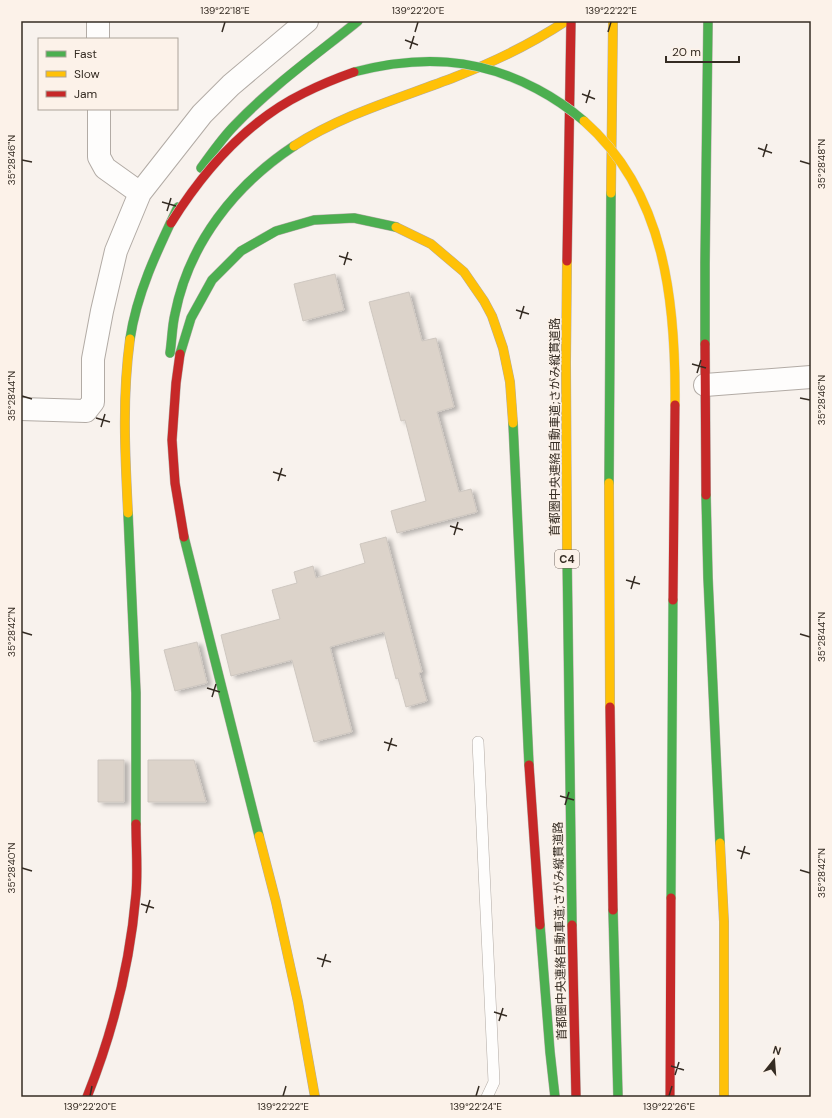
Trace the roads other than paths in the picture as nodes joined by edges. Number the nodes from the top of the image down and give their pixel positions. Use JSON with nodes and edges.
{"nodes":[{"id":1,"x":98,"y":21,"type":"edge"},
{"id":2,"x":307,"y":21,"type":"edge"},
{"id":3,"x":358,"y":21,"type":"edge"},
{"id":4,"x":566,"y":21,"type":"edge"},
{"id":5,"x":571,"y":21,"type":"edge"},
{"id":6,"x":613,"y":21,"type":"edge"},
{"id":7,"x":708,"y":21,"type":"edge"},
{"id":8,"x":98,"y":38,"type":"edge"},
{"id":9,"x":99,"y":110,"type":"edge"},
{"id":10,"x":140,"y":193,"type":"junction"},
{"id":11,"x":170,"y":222,"type":"junction"},
{"id":12,"x":811,"y":377,"type":"edge"},
{"id":13,"x":706,"y":385,"type":"junction"},
{"id":14,"x":21,"y":409,"type":"edge"},
{"id":15,"x":172,"y":440,"type":"junction"},
{"id":16,"x":478,"y":742,"type":"dead end"},
{"id":17,"x":87,"y":1097,"type":"edge"},
{"id":18,"x":315,"y":1097,"type":"edge"},
{"id":19,"x":487,"y":1097,"type":"edge"},
{"id":20,"x":555,"y":1097,"type":"edge"},
{"id":21,"x":576,"y":1097,"type":"edge"},
{"id":22,"x":618,"y":1097,"type":"edge"},
{"id":23,"x":670,"y":1097,"type":"edge"},
{"id":24,"x":724,"y":1097,"type":"edge"}],
"edges":[{"from":1,"to":8,"type":"street"},
{"from":2,"to":10,"type":"street"},
{"from":3,"to":11,"type":"main road","bridge":true},
{"from":4,"to":15,"type":"main road","bridge":true},
{"from":5,"to":21,"type":"main road","name":"首都圏中央連絡自動車道;さがみ縦貫道路","number":"C4"},
{"from":6,"to":22,"type":"main road"},
{"from":7,"to":13,"type":"main road"},
{"from":9,"to":10,"type":"street"},
{"from":10,"to":14,"type":"street"},
{"from":11,"to":17,"type":"main road"},
{"from":11,"to":23,"type":"main road","bridge":true},
{"from":12,"to":13,"type":"street"},
{"from":13,"to":24,"type":"main road"},
{"from":15,"to":18,"type":"main road"},
{"from":15,"to":20,"type":"main road"},
{"from":16,"to":19,"type":"lane"}]}
